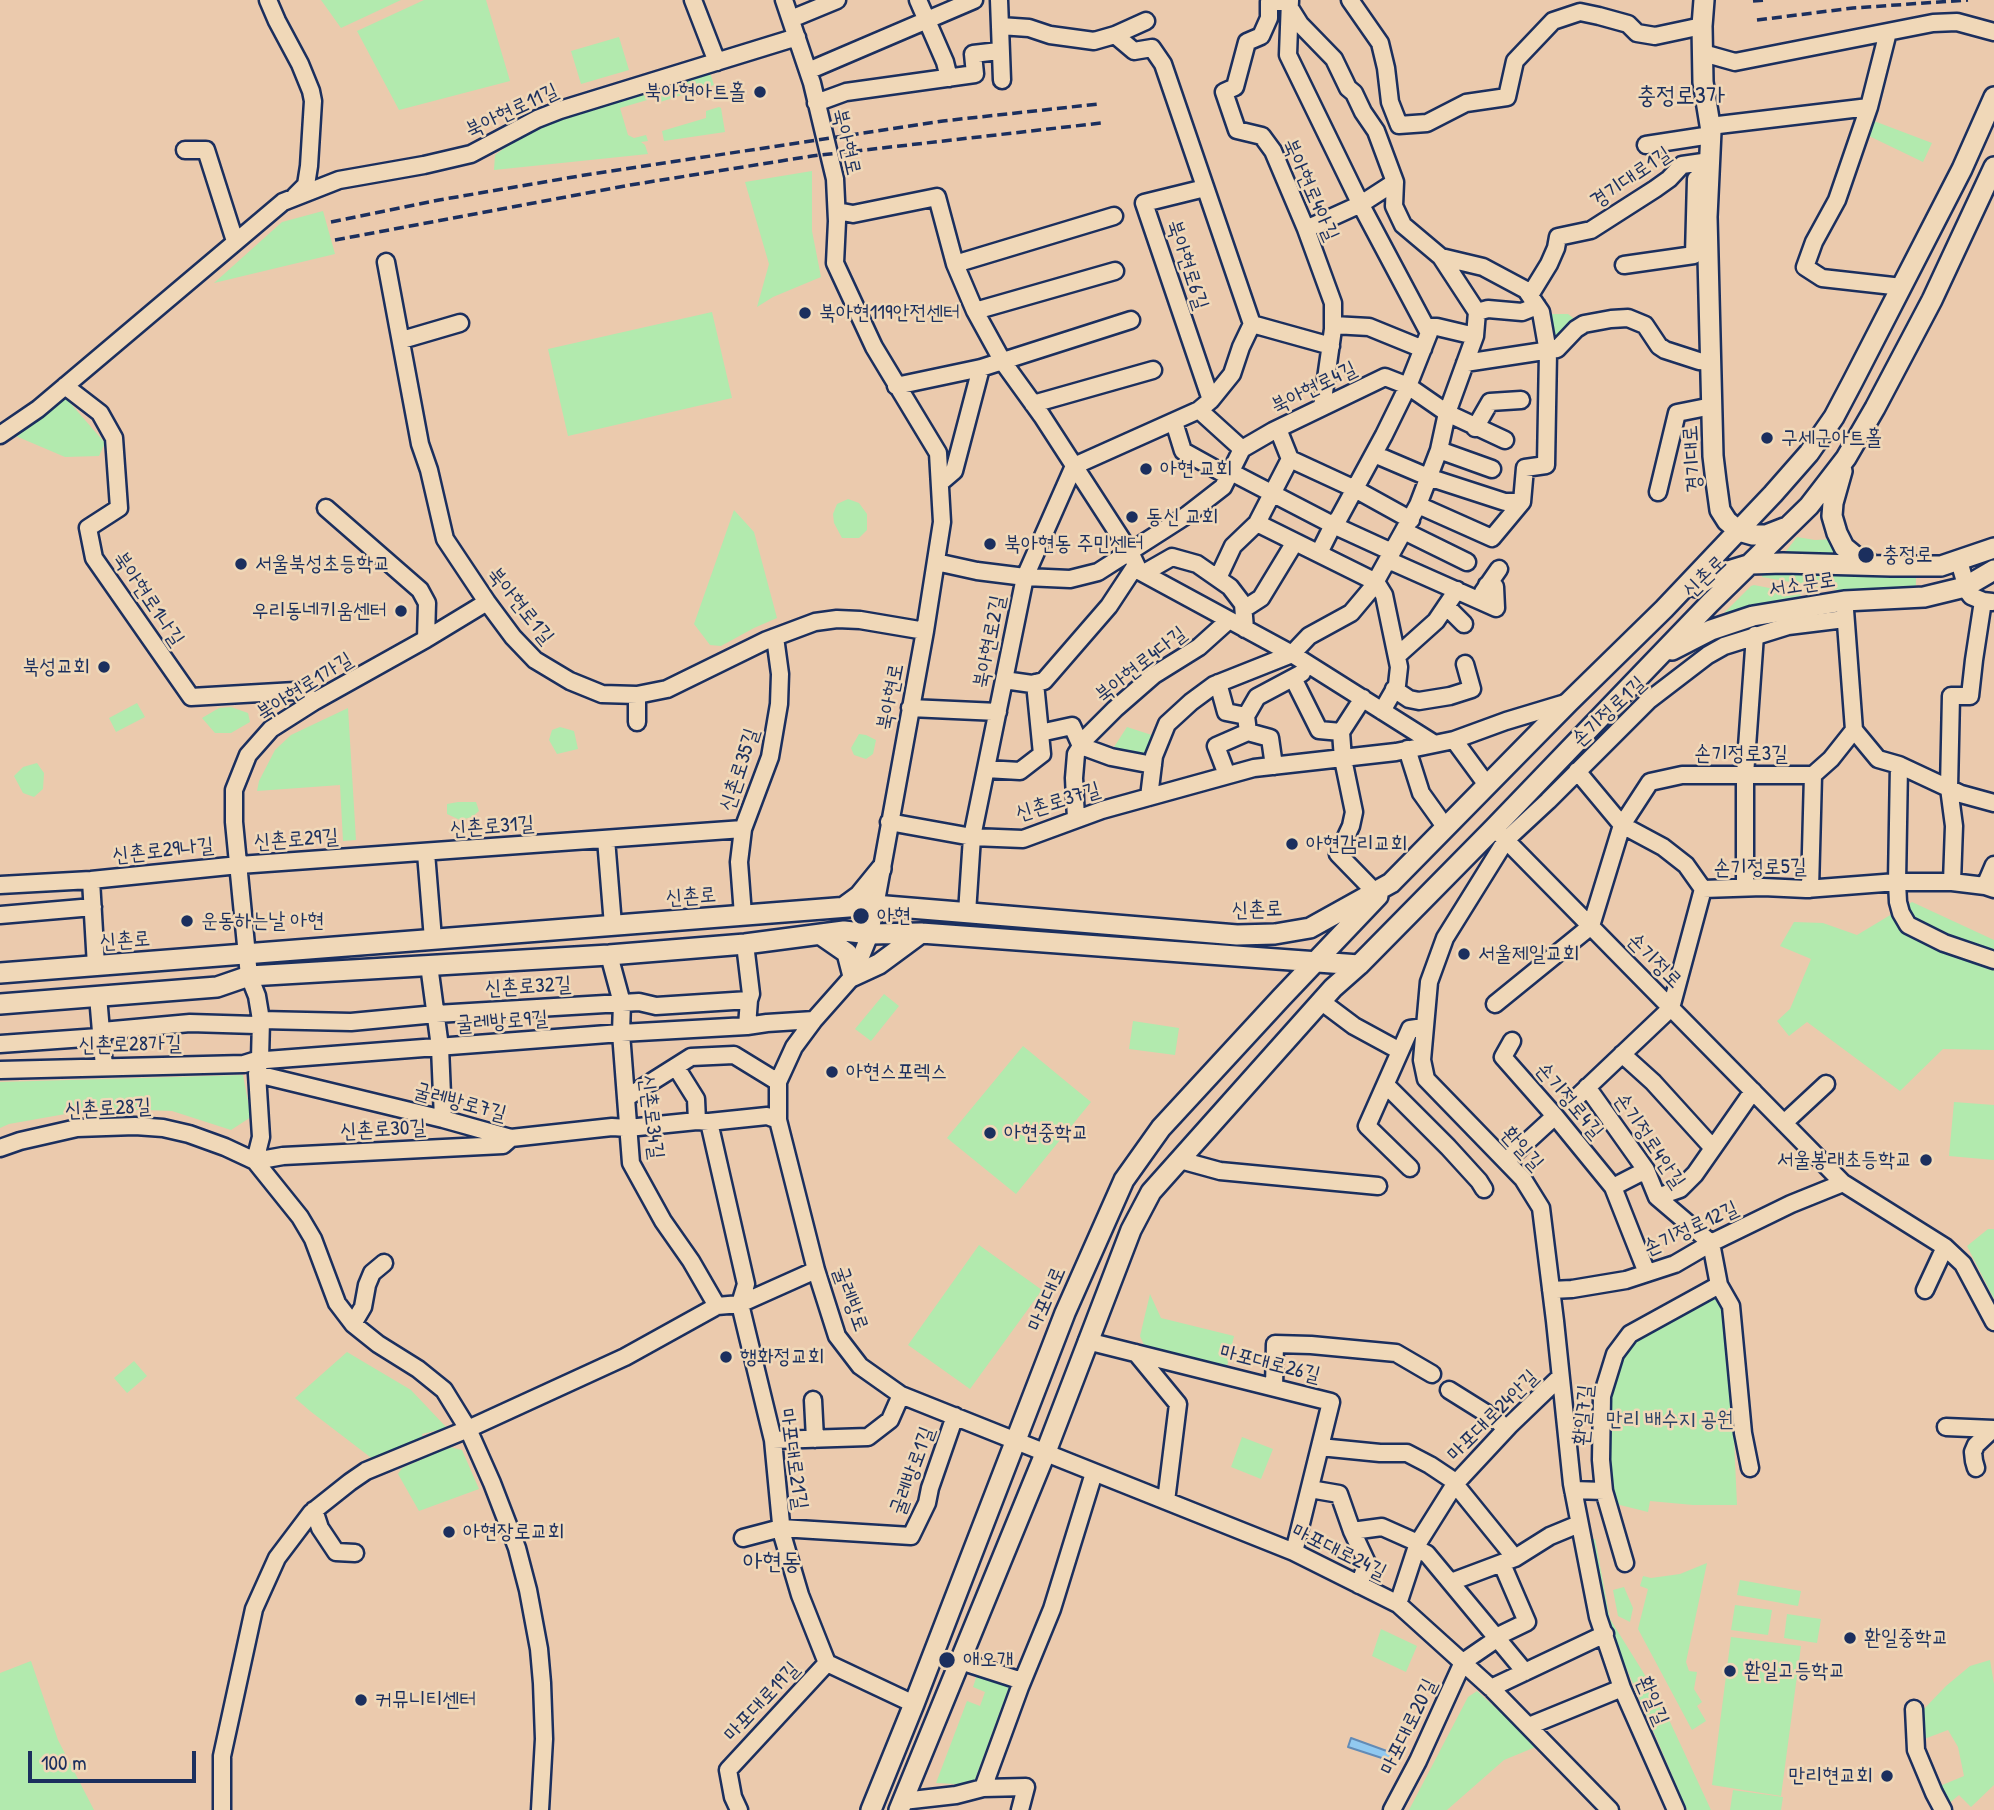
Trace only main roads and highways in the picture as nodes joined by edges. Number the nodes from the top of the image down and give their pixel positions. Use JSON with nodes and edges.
{"nodes":[{"id":1,"x":1704,"y":0,"type":"edge"},
{"id":2,"x":1994,"y":97,"type":"edge"},
{"id":3,"x":1994,"y":167,"type":"edge"},
{"id":4,"x":1846,"y":458,"type":"junction"},
{"id":5,"x":1790,"y":526,"type":"junction"},
{"id":6,"x":1739,"y":531,"type":"junction"},
{"id":7,"x":1994,"y":548,"type":"edge"},
{"id":8,"x":1751,"y":564,"type":"junction"},
{"id":9,"x":1891,"y":566,"type":"junction"},
{"id":10,"x":1994,"y":570,"type":"edge"},
{"id":11,"x":1664,"y":609,"type":"junction"},
{"id":12,"x":1661,"y":655,"type":"junction"},
{"id":13,"x":1383,"y":887,"type":"junction"},
{"id":14,"x":844,"y":908,"type":"junction"},
{"id":15,"x":907,"y":908,"type":"junction"},
{"id":16,"x":872,"y":919,"type":"junction"},
{"id":17,"x":921,"y":933,"type":"junction"},
{"id":18,"x":821,"y":935,"type":"junction"},
{"id":19,"x":1317,"y":962,"type":"junction"},
{"id":20,"x":1359,"y":965,"type":"junction"},
{"id":21,"x":0,"y":973,"type":"edge"},
{"id":22,"x":0,"y":1004,"type":"edge"},
{"id":23,"x":901,"y":1805,"type":"edge"},
{"id":24,"x":871,"y":1810,"type":"edge"}],
"edges":[{"from":1,"to":6,"type":"main road","name":"경기대로"},
{"from":2,"to":6,"type":"main road"},
{"from":3,"to":4,"type":"main road"},
{"from":4,"to":5,"type":"main road"},
{"from":4,"to":9,"type":"main road"},
{"from":5,"to":6,"type":"main road"},
{"from":5,"to":8,"type":"main road"},
{"from":6,"to":11,"type":"main road"},
{"from":7,"to":9,"type":"main road","name":"서소문로"},
{"from":8,"to":9,"type":"main road","name":"서소문로"},
{"from":8,"to":11,"type":"main road","name":"서소문로"},
{"from":8,"to":12,"type":"main road","name":"신촌로"},
{"from":10,"to":12,"type":"main road","name":"서소문로"},
{"from":11,"to":13,"type":"main road","name":"신촌로"},
{"from":12,"to":20,"type":"main road","name":"신촌로"},
{"from":13,"to":15,"type":"main road","name":"신촌로"},
{"from":13,"to":19,"type":"main road","name":"마포대로"},
{"from":14,"to":15,"type":"main road"},
{"from":14,"to":16,"type":"main road","name":"신촌로"},
{"from":14,"to":21,"type":"main road","name":"신촌로"},
{"from":15,"to":16,"type":"main road","name":"신촌로"},
{"from":16,"to":17,"type":"main road","name":"신촌로"},
{"from":16,"to":18,"type":"main road","name":"신촌로"},
{"from":17,"to":18,"type":"main road"},
{"from":17,"to":19,"type":"main road","name":"신촌로"},
{"from":18,"to":22,"type":"main road","name":"신촌로"},
{"from":19,"to":20,"type":"main road","name":"신촌로"},
{"from":19,"to":24,"type":"main road","name":"마포대로"},
{"from":20,"to":23,"type":"main road"}]}
